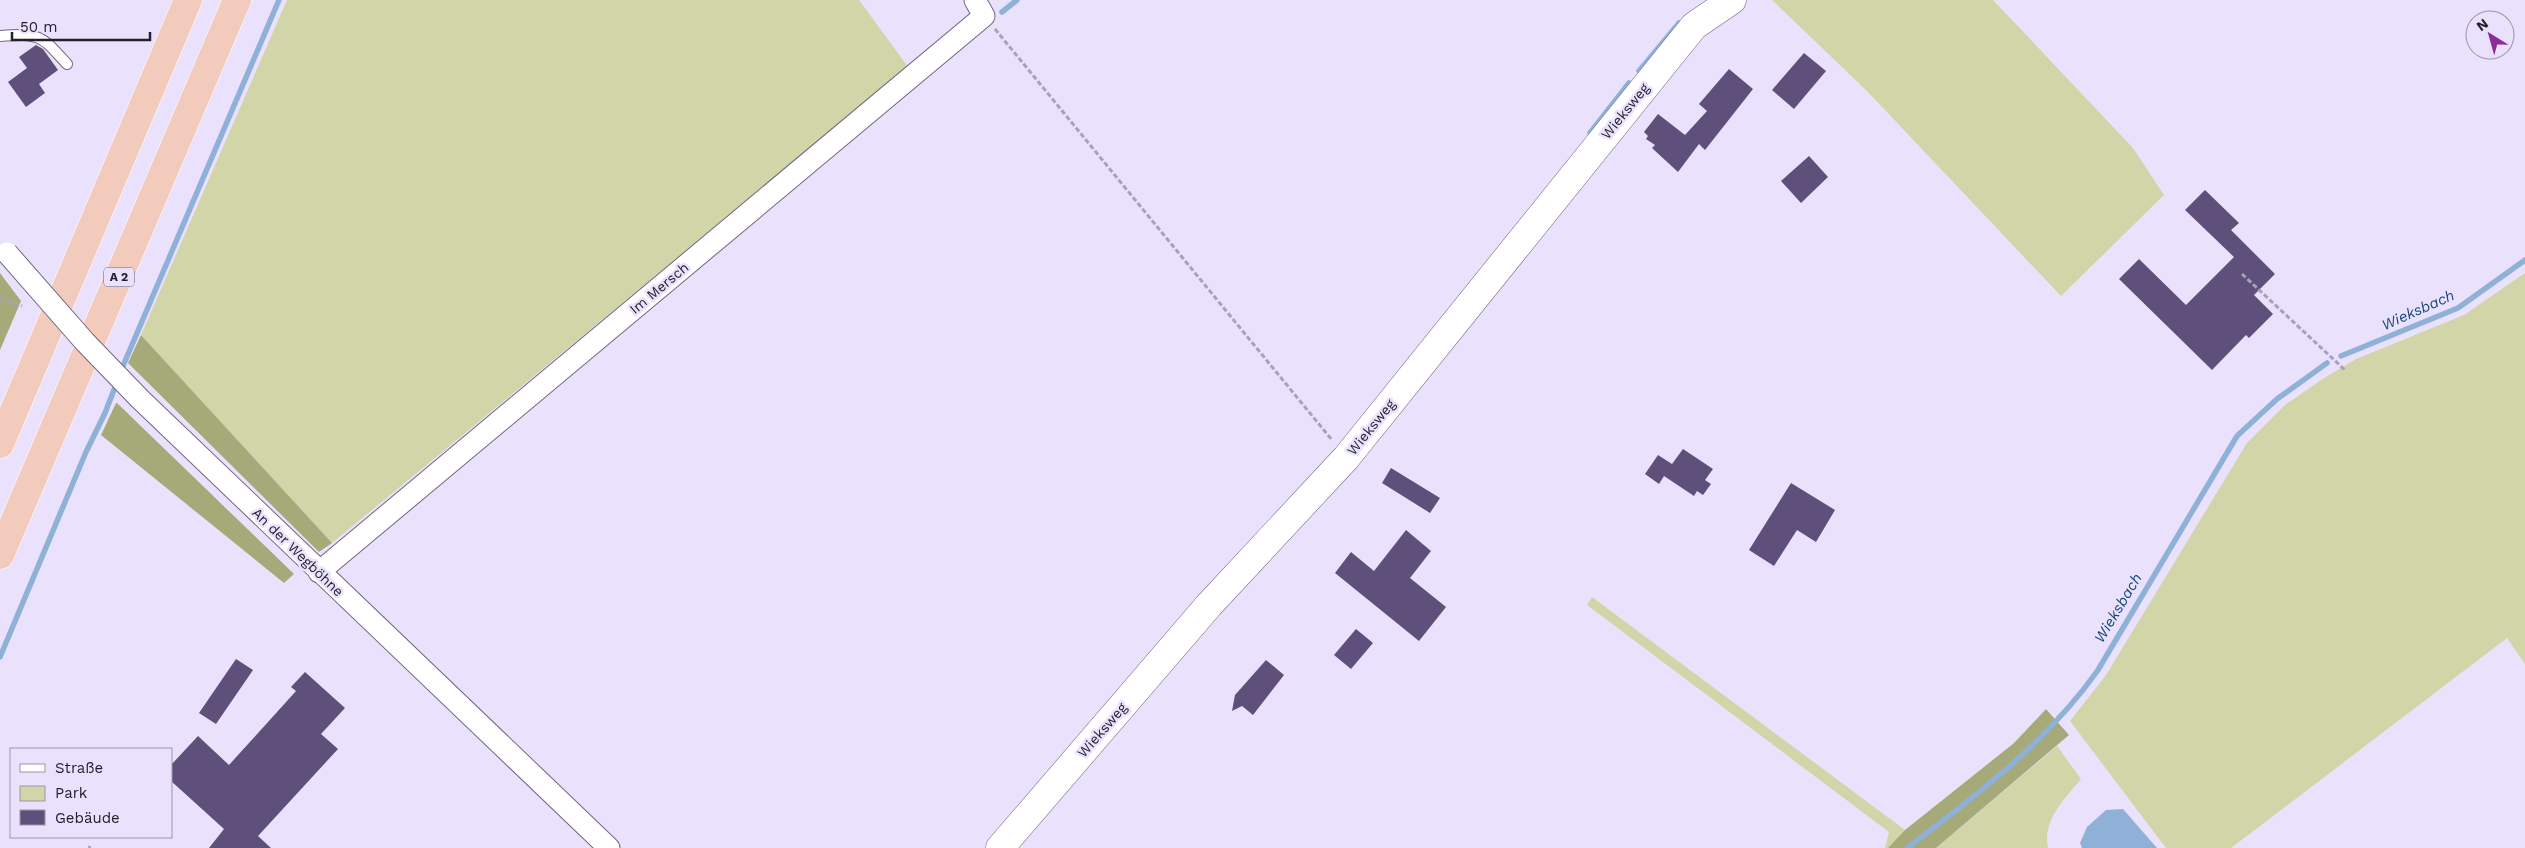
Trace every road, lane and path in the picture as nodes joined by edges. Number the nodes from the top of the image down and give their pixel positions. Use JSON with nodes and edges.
{"nodes":[{"id":1,"x":188,"y":0,"type":"edge"},
{"id":2,"x":237,"y":0,"type":"edge"},
{"id":3,"x":1732,"y":0,"type":"edge"},
{"id":4,"x":980,"y":8,"type":"edge"},
{"id":5,"x":0,"y":36,"type":"edge"},
{"id":6,"x":67,"y":64,"type":"dead end"},
{"id":7,"x":3,"y":249,"type":"edge"},
{"id":8,"x":2242,"y":274,"type":"dead end"},
{"id":9,"x":0,"y":298,"type":"edge"},
{"id":10,"x":22,"y":306,"type":"dead end"},
{"id":11,"x":2346,"y":371,"type":"dead end"},
{"id":12,"x":0,"y":444,"type":"edge"},
{"id":13,"x":1346,"y":458,"type":"junction"},
{"id":14,"x":0,"y":555,"type":"edge"},
{"id":15,"x":319,"y":572,"type":"junction"},
{"id":16,"x":608,"y":848,"type":"edge"},
{"id":17,"x":1000,"y":848,"type":"edge"}],
"edges":[{"from":1,"to":12,"type":"highway"},
{"from":2,"to":14,"type":"highway","number":"A 2"},
{"from":3,"to":13,"type":"street","name":"Wieksweg"},
{"from":4,"to":13,"type":"path"},
{"from":4,"to":15,"type":"street","name":"Im Mersch"},
{"from":5,"to":6,"type":"lane"},
{"from":7,"to":15,"type":"street","name":"An der Wegböhne","bridge":true},
{"from":8,"to":11,"type":"path"},
{"from":9,"to":10,"type":"path"},
{"from":13,"to":17,"type":"street","name":"Wieksweg"},
{"from":15,"to":16,"type":"street","name":"An der Wegböhne"}]}
